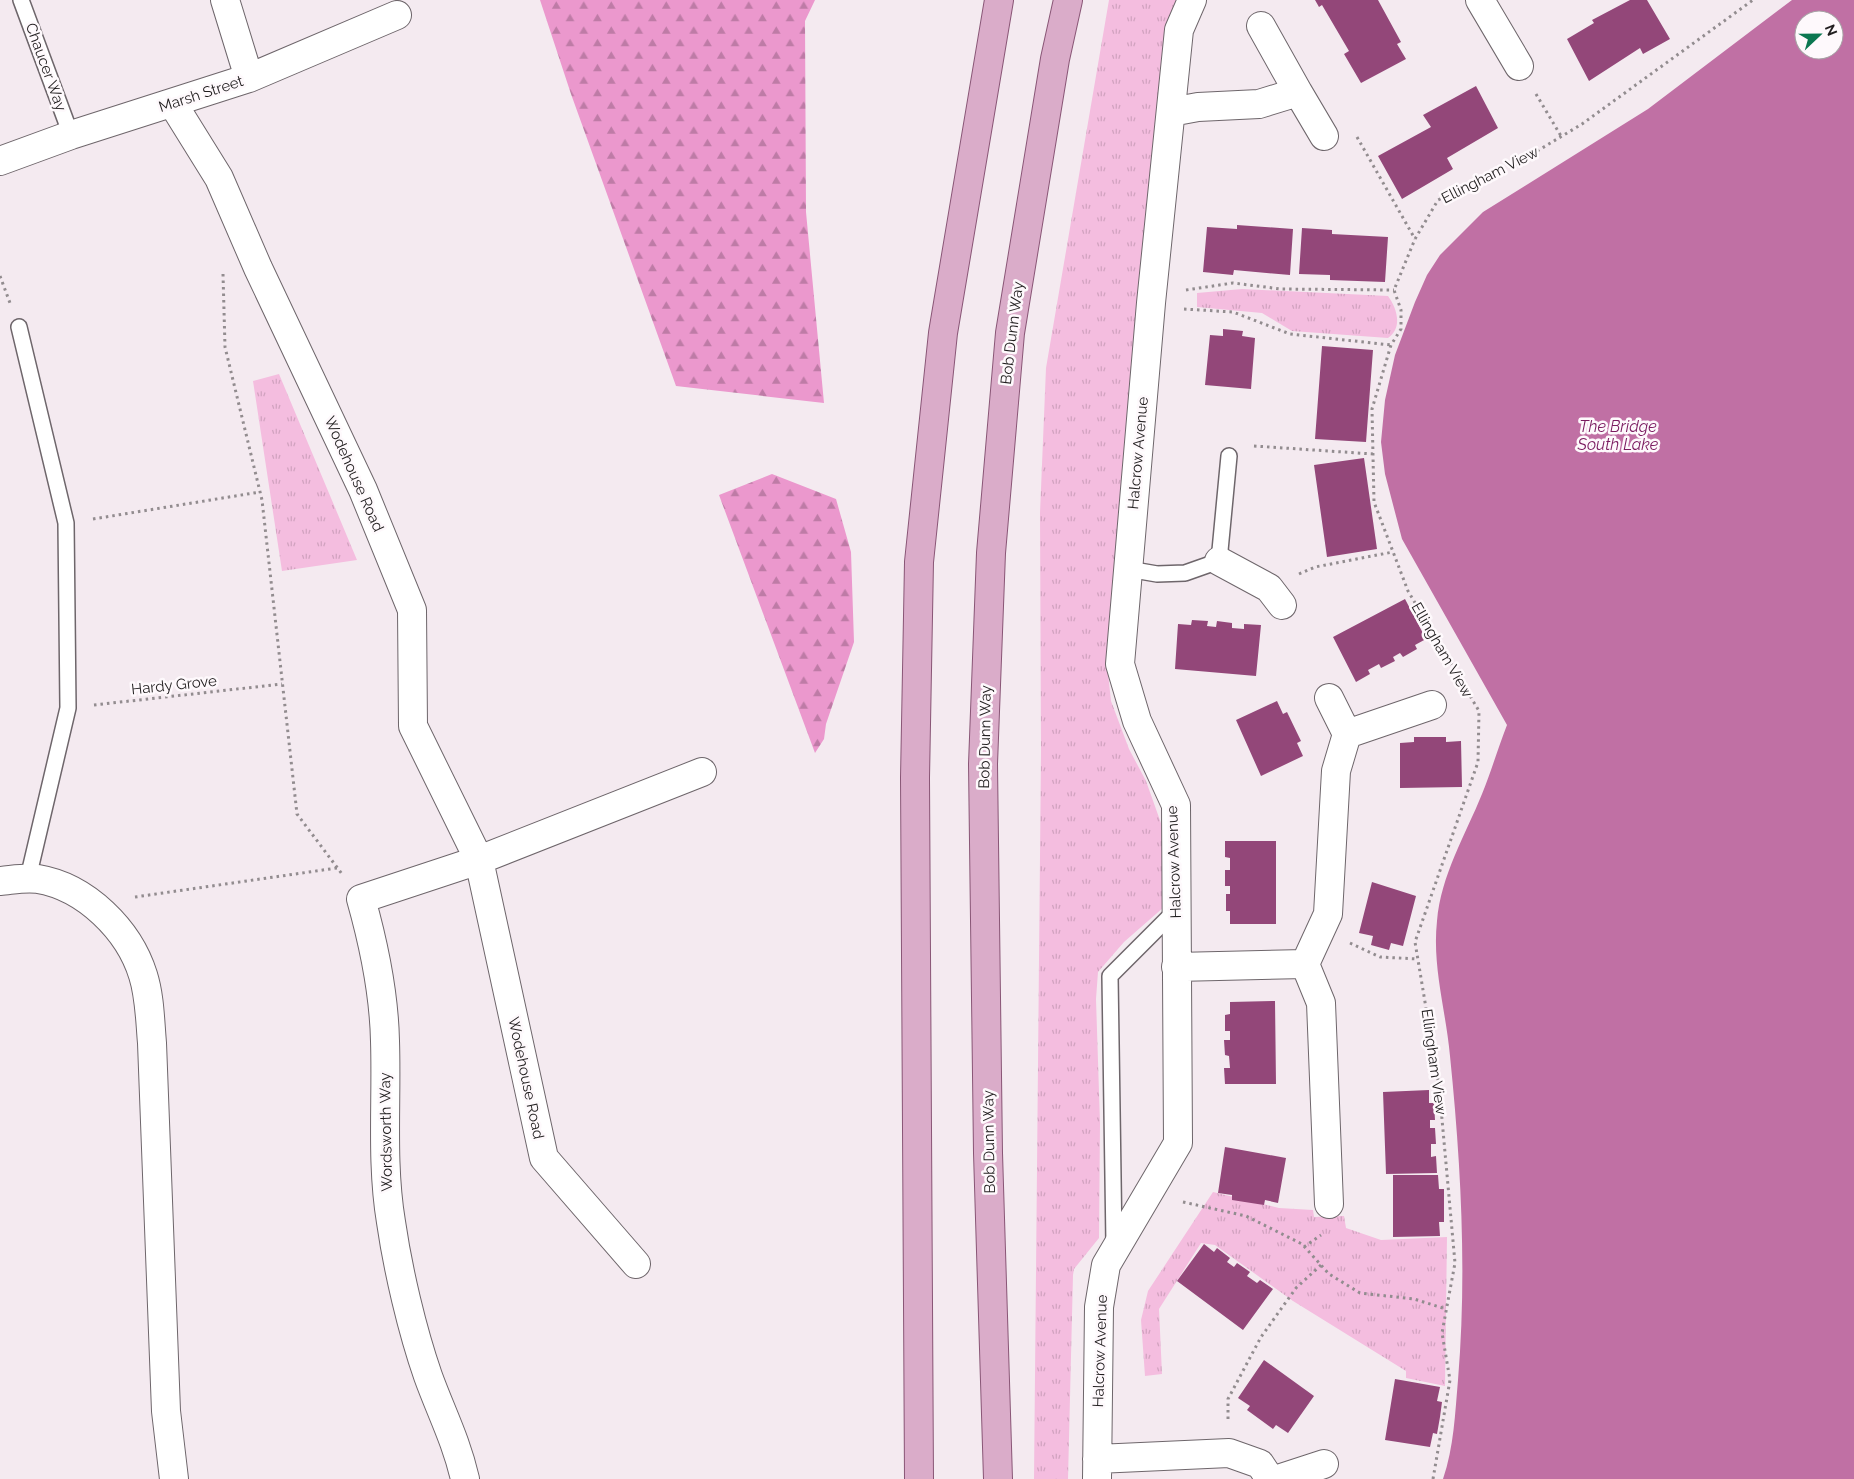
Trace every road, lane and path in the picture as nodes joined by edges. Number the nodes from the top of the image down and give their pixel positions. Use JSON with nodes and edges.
{"nodes":[{"id":1,"x":21,"y":0,"type":"edge"},
{"id":2,"x":224,"y":0,"type":"edge"},
{"id":3,"x":999,"y":0,"type":"edge"},
{"id":4,"x":1068,"y":0,"type":"edge"},
{"id":5,"x":1192,"y":0,"type":"edge"},
{"id":6,"x":1753,"y":0,"type":"edge"},
{"id":7,"x":1482,"y":1,"type":"edge"},
{"id":8,"x":397,"y":15,"type":"dead end"},
{"id":9,"x":1261,"y":26,"type":"dead end"},
{"id":10,"x":1519,"y":66,"type":"joint"},
{"id":11,"x":249,"y":78,"type":"junction"},
{"id":12,"x":1298,"y":92,"type":"junction"},
{"id":13,"x":173,"y":104,"type":"junction"},
{"id":14,"x":1171,"y":112,"type":"junction"},
{"id":15,"x":71,"y":135,"type":"junction"},
{"id":16,"x":1324,"y":136,"type":"joint"},
{"id":17,"x":1561,"y":136,"type":"junction"},
{"id":18,"x":0,"y":161,"type":"edge"},
{"id":19,"x":1415,"y":239,"type":"junction"},
{"id":20,"x":222,"y":267,"type":"dead end"},
{"id":21,"x":1183,"y":290,"type":"dead end"},
{"id":22,"x":1394,"y":290,"type":"junction"},
{"id":23,"x":1181,"y":308,"type":"dead end"},
{"id":24,"x":19,"y":327,"type":"dead end"},
{"id":25,"x":1391,"y":345,"type":"junction"},
{"id":26,"x":1373,"y":454,"type":"junction"},
{"id":27,"x":1229,"y":456,"type":"joint"},
{"id":28,"x":260,"y":492,"type":"junction"},
{"id":29,"x":66,"y":523,"type":"junction"},
{"id":30,"x":1393,"y":552,"type":"junction"},
{"id":31,"x":1219,"y":561,"type":"junction"},
{"id":32,"x":1128,"y":570,"type":"junction"},
{"id":33,"x":1276,"y":597,"type":"joint"},
{"id":34,"x":282,"y":684,"type":"junction"},
{"id":35,"x":1329,"y":698,"type":"dead end"},
{"id":36,"x":1432,"y":705,"type":"dead end"},
{"id":37,"x":68,"y":708,"type":"junction"},
{"id":38,"x":1347,"y":734,"type":"junction"},
{"id":39,"x":702,"y":772,"type":"dead end"},
{"id":40,"x":479,"y":860,"type":"junction"},
{"id":41,"x":337,"y":868,"type":"junction"},
{"id":42,"x":28,"y":878,"type":"junction"},
{"id":43,"x":0,"y":881,"type":"edge"},
{"id":44,"x":361,"y":899,"type":"junction"},
{"id":45,"x":91,"y":904,"type":"junction"},
{"id":46,"x":1176,"y":910,"type":"junction"},
{"id":47,"x":1328,"y":914,"type":"junction"},
{"id":48,"x":1418,"y":959,"type":"junction"},
{"id":49,"x":1305,"y":964,"type":"junction"},
{"id":50,"x":1176,"y":967,"type":"junction"},
{"id":51,"x":1183,"y":1202,"type":"dead end"},
{"id":52,"x":1329,"y":1204,"type":"dead end"},
{"id":53,"x":1114,"y":1251,"type":"junction"},
{"id":54,"x":636,"y":1264,"type":"dead end"},
{"id":55,"x":1321,"y":1265,"type":"junction"},
{"id":56,"x":1446,"y":1309,"type":"junction"},
{"id":57,"x":1229,"y":1453,"type":"junction"},
{"id":58,"x":1324,"y":1464,"type":"dead end"},
{"id":59,"x":1097,"y":1469,"type":"edge"},
{"id":60,"x":174,"y":1479,"type":"edge"},
{"id":61,"x":465,"y":1479,"type":"edge"},
{"id":62,"x":920,"y":1479,"type":"edge"},
{"id":63,"x":998,"y":1479,"type":"edge"},
{"id":64,"x":1270,"y":1479,"type":"edge"},
{"id":65,"x":1278,"y":1479,"type":"edge"},
{"id":66,"x":1433,"y":1479,"type":"edge"}],
"edges":[{"from":1,"to":15,"type":"lane","name":"Chaucer Way"},
{"from":2,"to":11,"type":"street"},
{"from":3,"to":62,"type":"main road"},
{"from":4,"to":63,"type":"main road","name":"Bob Dunn Way"},
{"from":5,"to":14,"type":"street","name":"Halcrow Avenue"},
{"from":6,"to":17,"type":"path","name":"Ellingham View"},
{"from":7,"to":10,"type":"street"},
{"from":8,"to":11,"type":"street","name":"Marsh Street"},
{"from":9,"to":12,"type":"street"},
{"from":10,"to":17,"type":"path"},
{"from":11,"to":13,"type":"street","name":"Marsh Street"},
{"from":12,"to":14,"type":"street"},
{"from":12,"to":16,"type":"street"},
{"from":13,"to":15,"type":"street","name":"Marsh Street"},
{"from":13,"to":40,"type":"street","name":"Wodehouse Road"},
{"from":14,"to":32,"type":"street","name":"Halcrow Avenue"},
{"from":15,"to":18,"type":"street","name":"Marsh Street"},
{"from":16,"to":19,"type":"path"},
{"from":17,"to":19,"type":"path","name":"Ellingham View"},
{"from":19,"to":22,"type":"path","name":"Ellingham View"},
{"from":20,"to":28,"type":"path"},
{"from":21,"to":22,"type":"path"},
{"from":22,"to":25,"type":"path","name":"Ellingham View"},
{"from":23,"to":25,"type":"path"},
{"from":24,"to":29,"type":"lane"},
{"from":25,"to":26,"type":"path","name":"Ellingham View"},
{"from":26,"to":27,"type":"path"},
{"from":26,"to":30,"type":"path","name":"Ellingham View"},
{"from":27,"to":31,"type":"lane"},
{"from":28,"to":29,"type":"path"},
{"from":28,"to":34,"type":"path"},
{"from":29,"to":37,"type":"lane"},
{"from":30,"to":33,"type":"path"},
{"from":30,"to":48,"type":"path","name":"Ellingham View"},
{"from":31,"to":32,"type":"lane"},
{"from":31,"to":33,"type":"street"},
{"from":32,"to":46,"type":"street","name":"Halcrow Avenue"},
{"from":34,"to":37,"type":"path","name":"Hardy Grove"},
{"from":34,"to":41,"type":"path"},
{"from":35,"to":38,"type":"street"},
{"from":36,"to":38,"type":"street"},
{"from":37,"to":42,"type":"lane"},
{"from":38,"to":47,"type":"street"},
{"from":39,"to":40,"type":"street"},
{"from":40,"to":44,"type":"street"},
{"from":40,"to":54,"type":"street","name":"Wodehouse Road"},
{"from":41,"to":44,"type":"path"},
{"from":41,"to":45,"type":"path"},
{"from":42,"to":43,"type":"street"},
{"from":42,"to":45,"type":"street"},
{"from":44,"to":61,"type":"street","name":"Wordsworth Way"},
{"from":45,"to":60,"type":"street"},
{"from":46,"to":50,"type":"street","name":"Halcrow Avenue"},
{"from":46,"to":53,"type":"lane"},
{"from":47,"to":48,"type":"path"},
{"from":47,"to":49,"type":"street"},
{"from":48,"to":56,"type":"path","name":"Ellingham View"},
{"from":49,"to":50,"type":"street"},
{"from":49,"to":52,"type":"street"},
{"from":50,"to":53,"type":"street","name":"Halcrow Avenue"},
{"from":51,"to":55,"type":"path"},
{"from":53,"to":59,"type":"street","name":"Halcrow Avenue"},
{"from":55,"to":56,"type":"path"},
{"from":55,"to":57,"type":"path"},
{"from":56,"to":66,"type":"path","name":"Ellingham View"},
{"from":57,"to":59,"type":"street"},
{"from":57,"to":64,"type":"street"},
{"from":58,"to":65,"type":"street"}]}
